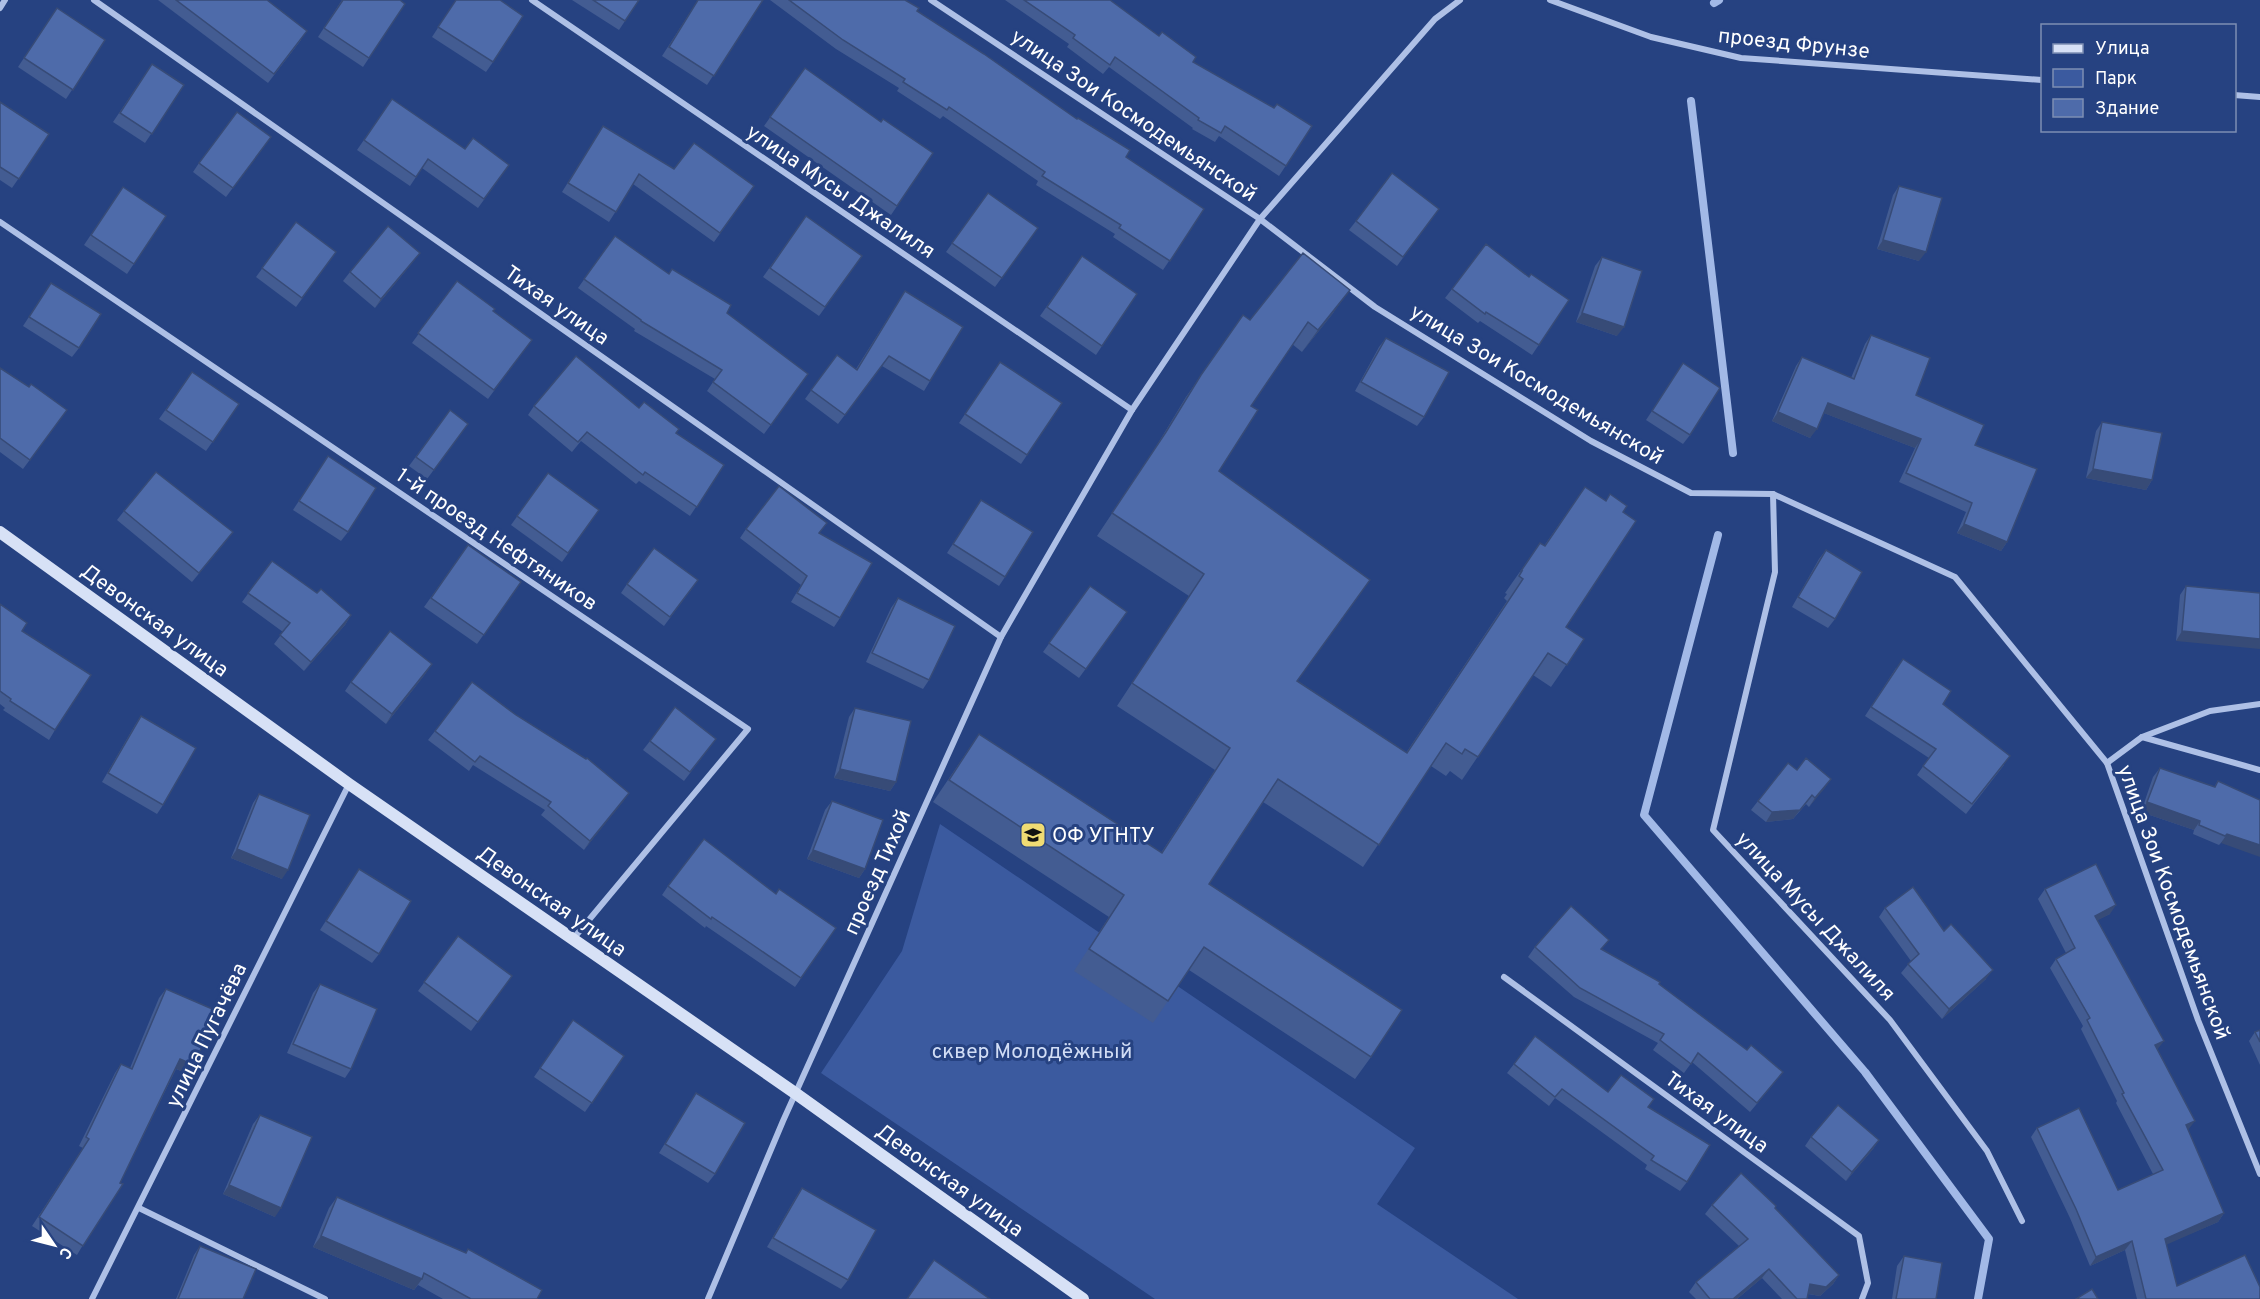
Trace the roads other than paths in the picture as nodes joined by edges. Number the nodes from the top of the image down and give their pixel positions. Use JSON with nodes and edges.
{"nodes":[{"id":1,"x":5,"y":0,"type":"edge"},
{"id":2,"x":94,"y":0,"type":"edge"},
{"id":3,"x":532,"y":0,"type":"edge"},
{"id":4,"x":931,"y":0,"type":"edge"},
{"id":5,"x":1460,"y":0,"type":"edge"},
{"id":6,"x":1550,"y":0,"type":"edge"},
{"id":7,"x":0,"y":8,"type":"edge"},
{"id":8,"x":2041,"y":80,"type":"edge"},
{"id":9,"x":2236,"y":95,"type":"edge"},
{"id":10,"x":2260,"y":97,"type":"edge"},
{"id":11,"x":1260,"y":219,"type":"junction"},
{"id":12,"x":0,"y":222,"type":"edge"},
{"id":13,"x":1132,"y":410,"type":"junction"},
{"id":14,"x":1773,"y":494,"type":"junction"},
{"id":15,"x":0,"y":532,"type":"edge"},
{"id":16,"x":1001,"y":637,"type":"junction"},
{"id":17,"x":2260,"y":704,"type":"edge"},
{"id":18,"x":2142,"y":737,"type":"junction"},
{"id":19,"x":2107,"y":763,"type":"junction"},
{"id":20,"x":2260,"y":770,"type":"edge"},
{"id":21,"x":349,"y":784,"type":"junction"},
{"id":22,"x":573,"y":939,"type":"junction"},
{"id":23,"x":1504,"y":977,"type":"dead end"},
{"id":24,"x":795,"y":1093,"type":"junction"},
{"id":25,"x":2260,"y":1174,"type":"edge"},
{"id":26,"x":139,"y":1208,"type":"junction"},
{"id":27,"x":2022,"y":1221,"type":"dead end"},
{"id":28,"x":92,"y":1299,"type":"edge"},
{"id":29,"x":325,"y":1299,"type":"edge"},
{"id":30,"x":708,"y":1299,"type":"edge"},
{"id":31,"x":1083,"y":1299,"type":"edge"},
{"id":32,"x":1862,"y":1299,"type":"edge"}],
"edges":[{"from":1,"to":7,"type":"street"},
{"from":2,"to":16,"type":"street","name":"Тихая улица"},
{"from":3,"to":13,"type":"street","name":"улица Мусы Джалиля"},
{"from":4,"to":11,"type":"street","name":"улица Зои Космодемьянской"},
{"from":5,"to":11,"type":"street","name":"проезд Тихой"},
{"from":6,"to":8,"type":"street","name":"проезд Фрунзе"},
{"from":9,"to":10,"type":"street"},
{"from":11,"to":13,"type":"street","name":"проезд Тихой"},
{"from":11,"to":14,"type":"street","name":"улица Зои Космодемьянской"},
{"from":12,"to":22,"type":"street","name":"1-й проезд Нефтяников"},
{"from":13,"to":16,"type":"street","name":"проезд Тихой"},
{"from":14,"to":19,"type":"street","name":"улица Зои Космодемьянской"},
{"from":14,"to":27,"type":"street","name":"улица Мусы Джалиля"},
{"from":15,"to":21,"type":"main road","name":"Девонская улица"},
{"from":16,"to":24,"type":"street","name":"проезд Тихой"},
{"from":17,"to":18,"type":"street"},
{"from":18,"to":19,"type":"street"},
{"from":18,"to":20,"type":"street"},
{"from":19,"to":25,"type":"street","name":"улица Зои Космодемьянской"},
{"from":21,"to":22,"type":"main road","name":"Девонская улица"},
{"from":21,"to":26,"type":"street","name":"улица Пугачёва"},
{"from":22,"to":24,"type":"main road","name":"Девонская улица"},
{"from":23,"to":32,"type":"street","name":"Тихая улица"},
{"from":24,"to":30,"type":"street","name":"проезд Тихой"},
{"from":24,"to":31,"type":"main road","name":"Девонская улица"},
{"from":26,"to":28,"type":"street","name":"улица Пугачёва"},
{"from":26,"to":29,"type":"street"}]}
